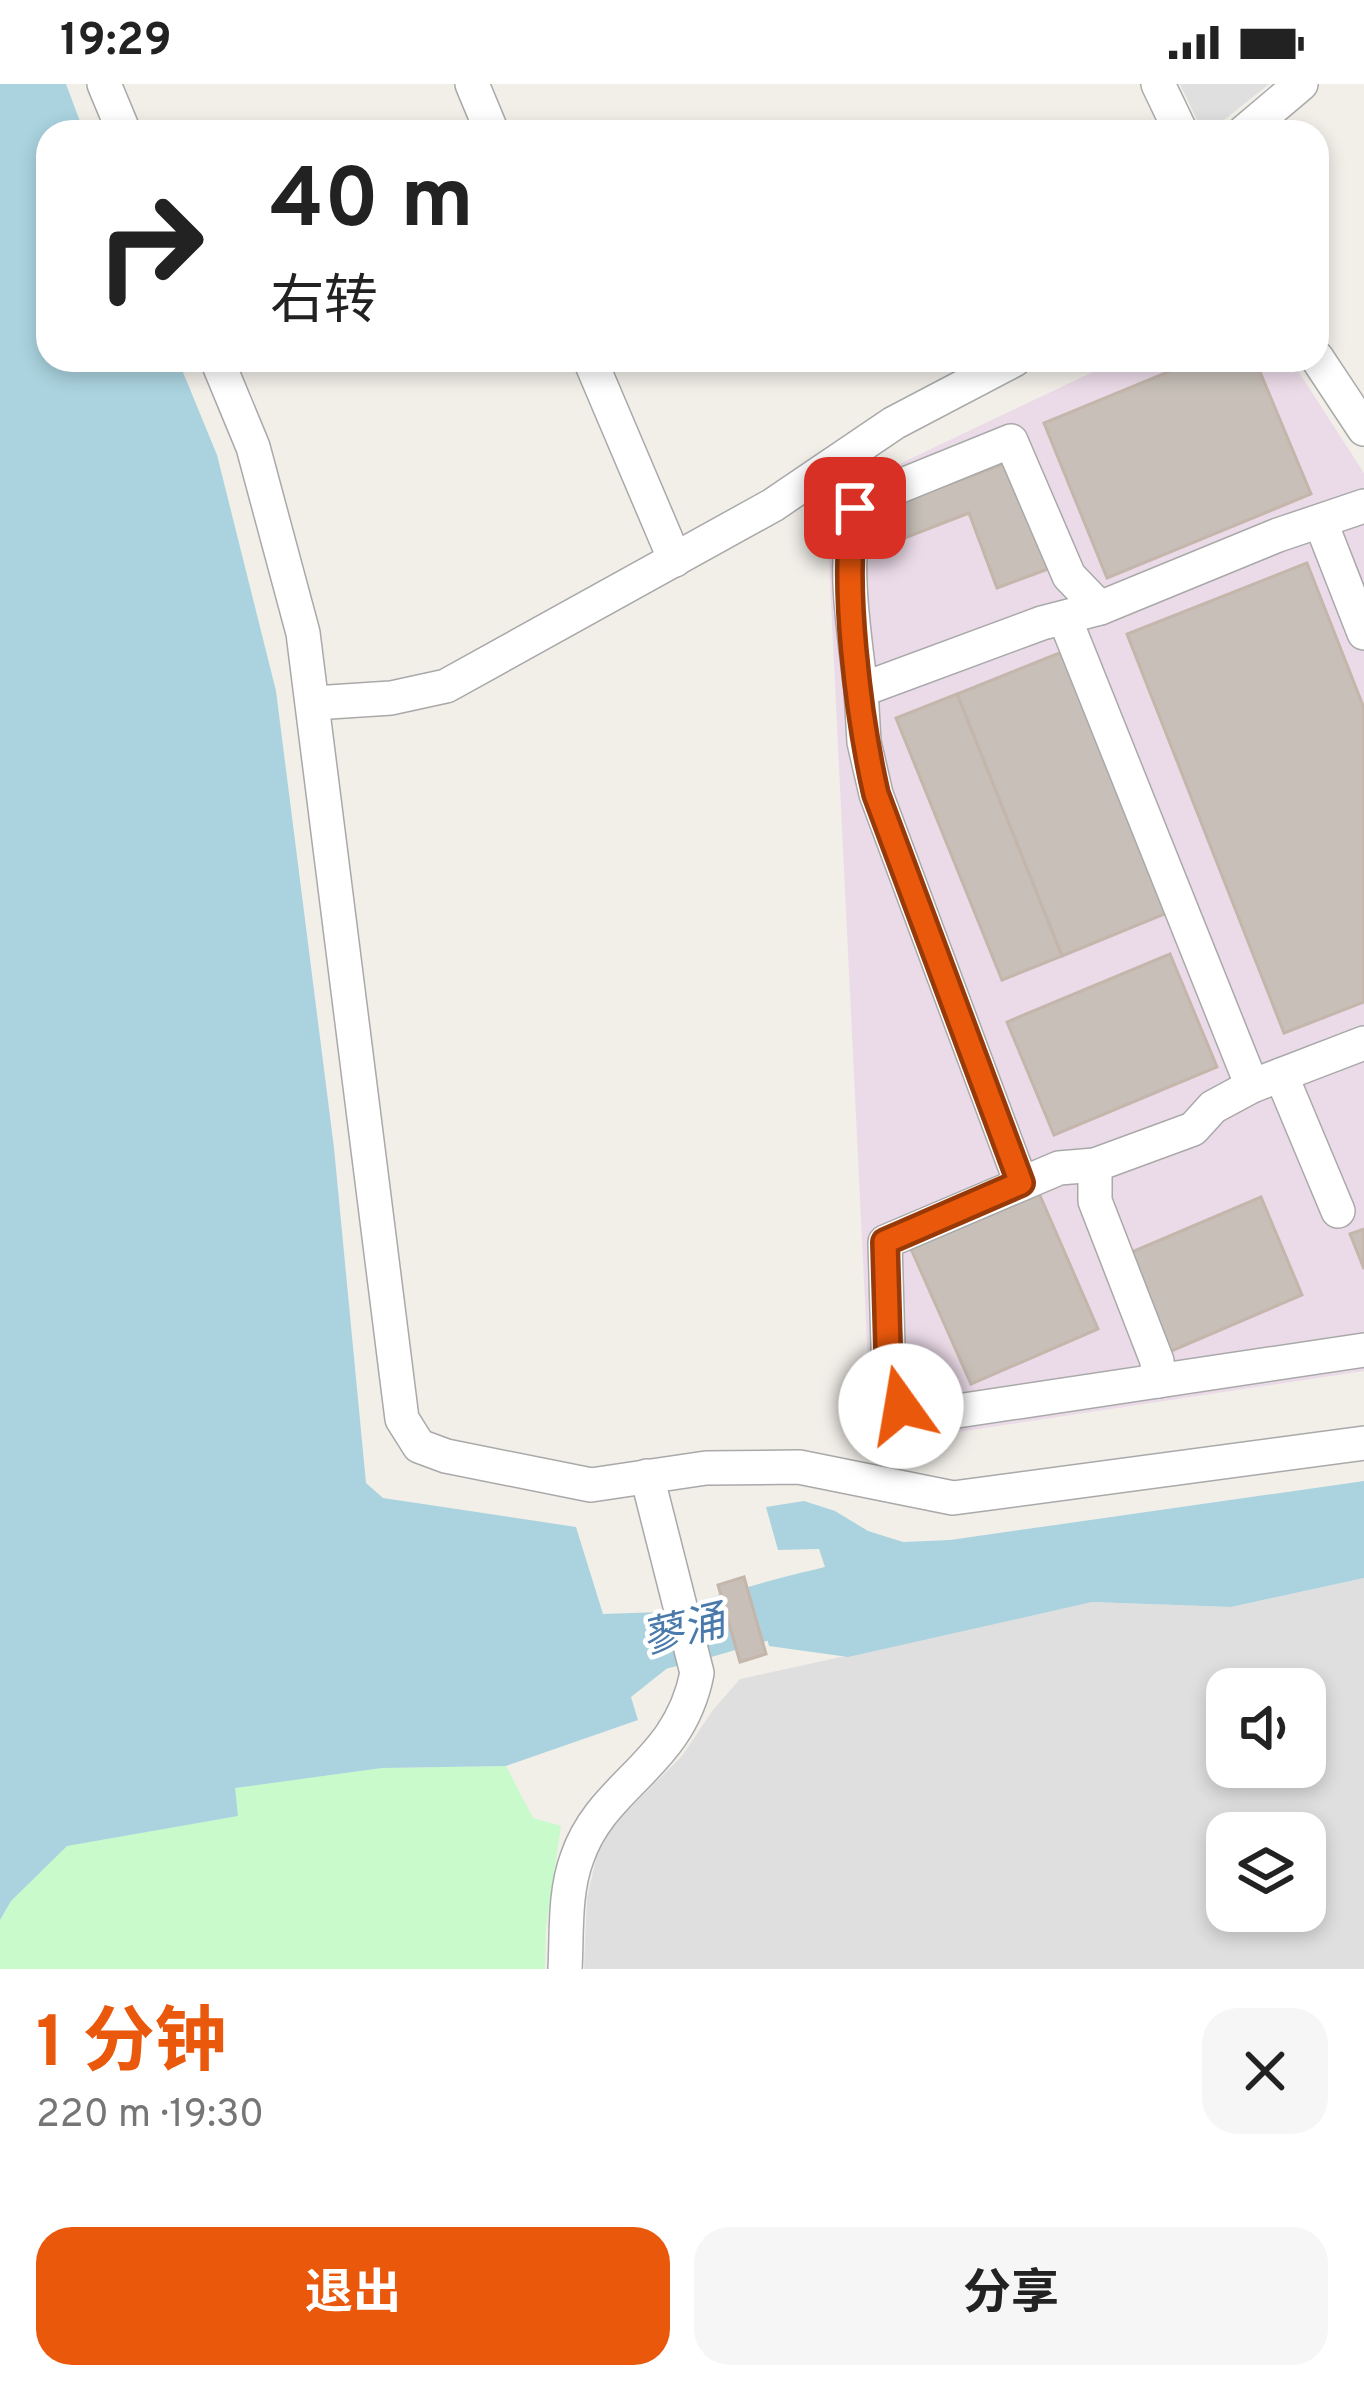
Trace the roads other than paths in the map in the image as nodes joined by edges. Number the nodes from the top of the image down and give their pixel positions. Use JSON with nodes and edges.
{"nodes":[{"id":1,"x":104,"y":84,"type":"edge"},
{"id":2,"x":472,"y":84,"type":"edge"},
{"id":3,"x":1158,"y":84,"type":"edge"},
{"id":4,"x":1301,"y":84,"type":"edge"},
{"id":5,"x":119,"y":120,"type":"edge"},
{"id":6,"x":487,"y":120,"type":"edge"},
{"id":7,"x":1175,"y":120,"type":"edge"},
{"id":8,"x":1258,"y":120,"type":"edge"},
{"id":9,"x":222,"y":372,"type":"edge"},
{"id":10,"x":595,"y":372,"type":"edge"},
{"id":11,"x":991,"y":372,"type":"edge"},
{"id":12,"x":1326,"y":372,"type":"edge"},
{"id":13,"x":1364,"y":429,"type":"edge"},
{"id":14,"x":1364,"y":506,"type":"edge"},
{"id":15,"x":1321,"y":524,"type":"junction"},
{"id":16,"x":675,"y":560,"type":"junction"},
{"id":17,"x":1100,"y":608,"type":"junction"},
{"id":18,"x":1065,"y":620,"type":"junction"},
{"id":19,"x":1364,"y":633,"type":"edge"},
{"id":20,"x":861,"y":690,"type":"junction"},
{"id":21,"x":314,"y":704,"type":"junction"},
{"id":22,"x":1364,"y":1042,"type":"edge"},
{"id":23,"x":1266,"y":1081,"type":"junction"},
{"id":24,"x":1095,"y":1165,"type":"junction"},
{"id":25,"x":1021,"y":1183,"type":"junction"},
{"id":26,"x":1338,"y":1211,"type":"dead end"},
{"id":27,"x":1364,"y":1349,"type":"edge"},
{"id":28,"x":1158,"y":1381,"type":"junction"},
{"id":29,"x":1364,"y":1443,"type":"edge"},
{"id":30,"x":647,"y":1476,"type":"junction"},
{"id":31,"x":565,"y":1969,"type":"edge"}],
"edges":[{"from":1,"to":5,"type":"street"},
{"from":2,"to":6,"type":"street"},
{"from":3,"to":7,"type":"street"},
{"from":4,"to":8,"type":"street"},
{"from":9,"to":21,"type":"street"},
{"from":10,"to":16,"type":"street"},
{"from":11,"to":16,"type":"street"},
{"from":12,"to":13,"type":"street"},
{"from":14,"to":15,"type":"street"},
{"from":15,"to":17,"type":"street"},
{"from":15,"to":19,"type":"street"},
{"from":16,"to":21,"type":"street"},
{"from":17,"to":18,"type":"street"},
{"from":17,"to":20,"type":"street"},
{"from":18,"to":20,"type":"street"},
{"from":18,"to":23,"type":"street"},
{"from":20,"to":25,"type":"street"},
{"from":21,"to":30,"type":"street"},
{"from":22,"to":23,"type":"street"},
{"from":23,"to":24,"type":"street"},
{"from":23,"to":26,"type":"street"},
{"from":24,"to":25,"type":"street"},
{"from":24,"to":28,"type":"street"},
{"from":25,"to":28,"type":"street"},
{"from":27,"to":28,"type":"street"},
{"from":29,"to":30,"type":"street"},
{"from":30,"to":31,"type":"street"}]}
